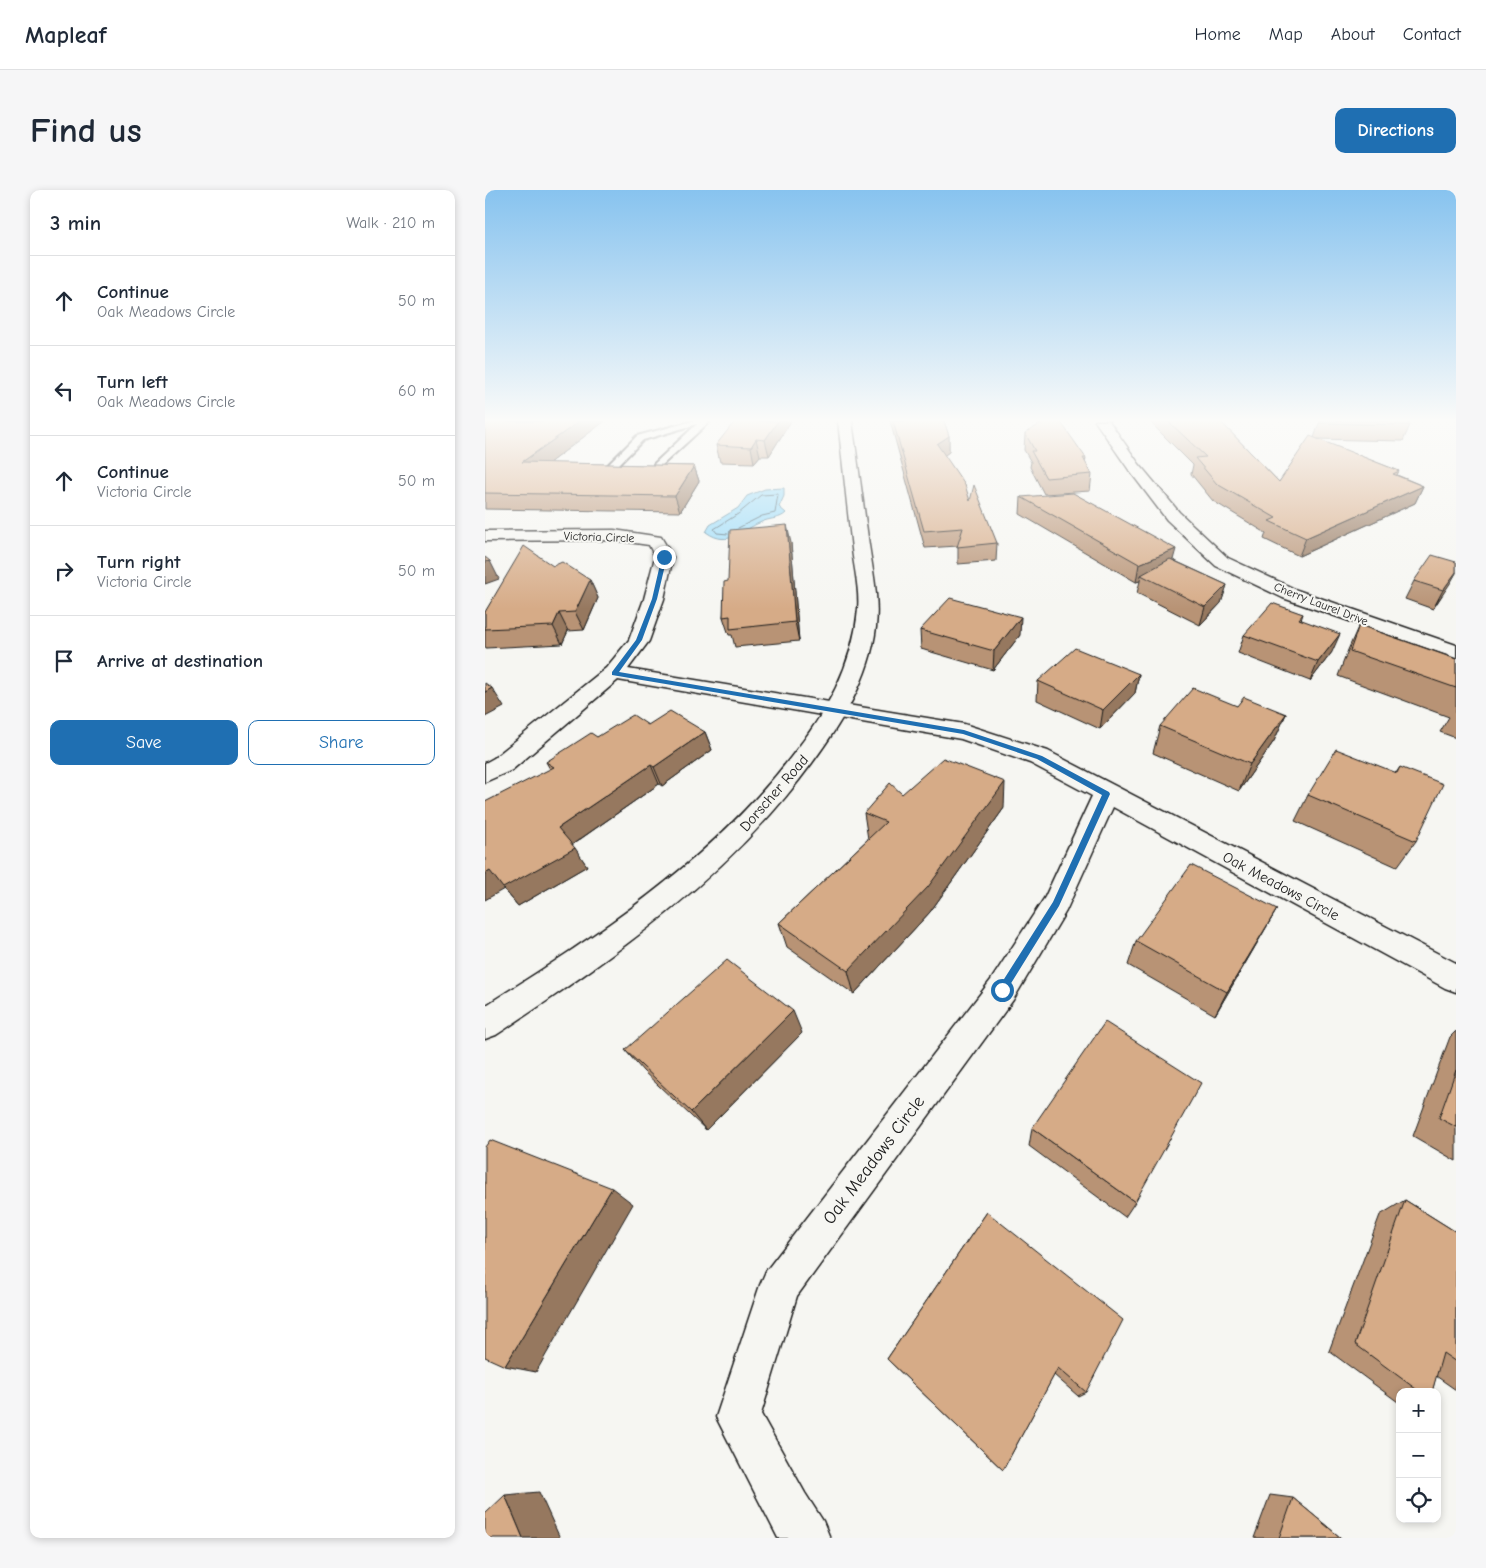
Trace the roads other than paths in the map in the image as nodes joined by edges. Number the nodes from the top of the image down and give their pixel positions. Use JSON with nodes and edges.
{"nodes":[{"id":1,"x":853,"y":484,"type":"edge"},
{"id":2,"x":1147,"y":484,"type":"edge"},
{"id":3,"x":485,"y":536,"type":"edge"},
{"id":4,"x":1456,"y":652,"type":"edge"},
{"id":5,"x":614,"y":673,"type":"junction"},
{"id":6,"x":837,"y":711,"type":"junction"},
{"id":7,"x":485,"y":773,"type":"edge"},
{"id":8,"x":1106,"y":794,"type":"junction"},
{"id":9,"x":1456,"y":978,"type":"edge"},
{"id":10,"x":485,"y":1024,"type":"edge"},
{"id":11,"x":806,"y":1538,"type":"edge"}],
"edges":[{"from":1,"to":6,"type":"street","name":"Dorscher Road"},
{"from":2,"to":4,"type":"street","name":"Cherry Laurel Drive"},
{"from":3,"to":5,"type":"street","name":"Victoria Circle"},
{"from":5,"to":6,"type":"street"},
{"from":5,"to":7,"type":"street","name":"Victoria Circle"},
{"from":6,"to":8,"type":"street","name":"Oak Meadows Circle"},
{"from":6,"to":10,"type":"street","name":"Dorscher Road"},
{"from":8,"to":9,"type":"street","name":"Oak Meadows Circle"},
{"from":8,"to":11,"type":"street","name":"Oak Meadows Circle"}]}
